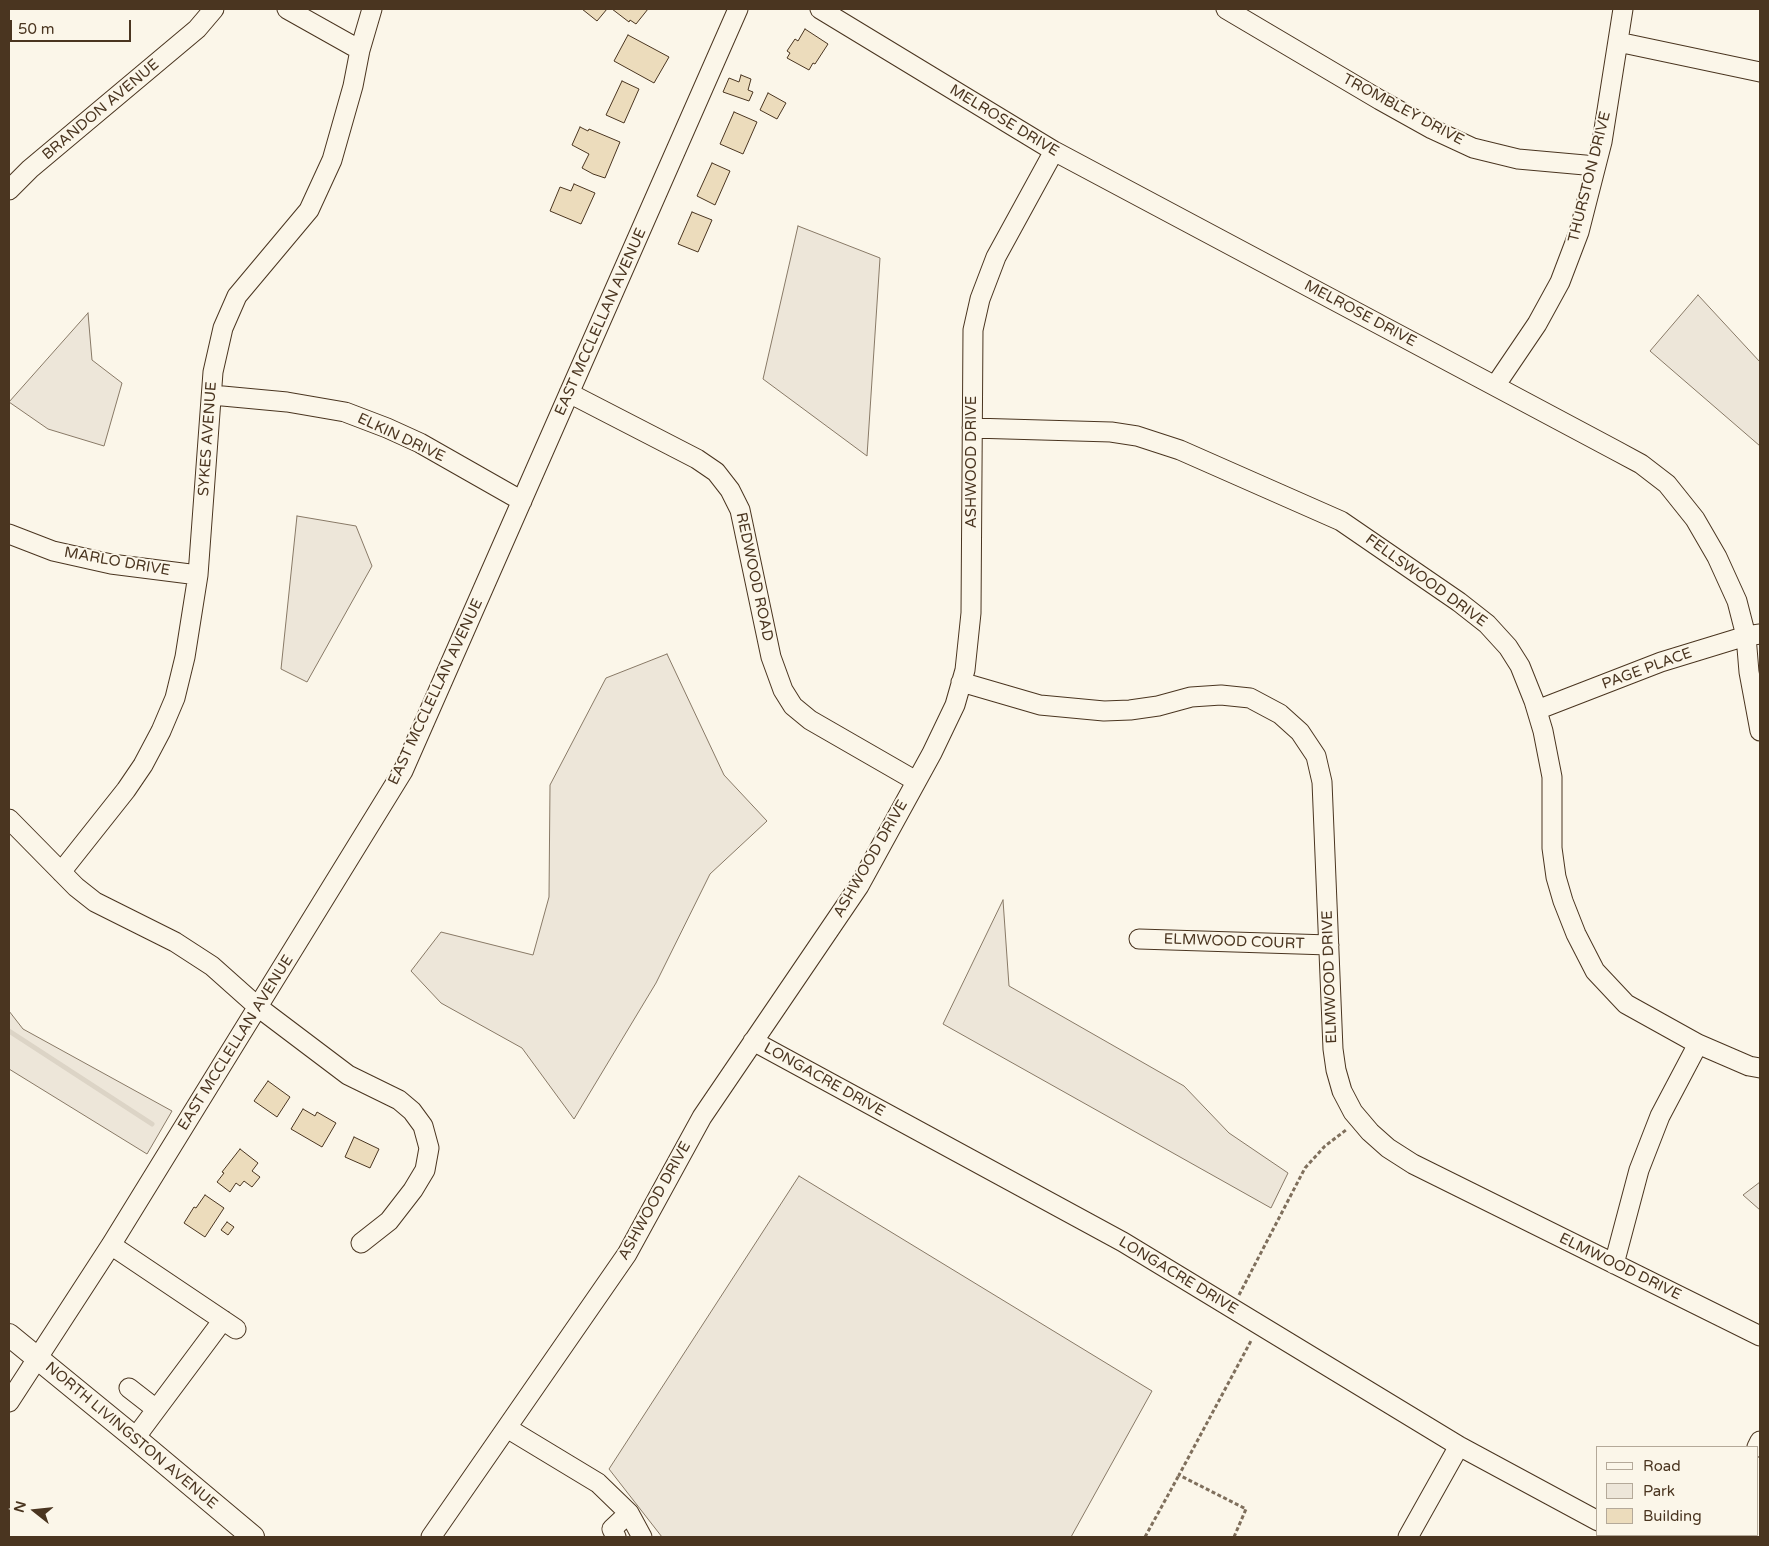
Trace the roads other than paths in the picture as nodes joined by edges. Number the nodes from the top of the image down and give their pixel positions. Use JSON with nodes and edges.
{"nodes":[{"id":1,"x":214,"y":9,"type":"edge"},
{"id":2,"x":288,"y":9,"type":"edge"},
{"id":3,"x":372,"y":9,"type":"edge"},
{"id":4,"x":738,"y":9,"type":"edge"},
{"id":5,"x":820,"y":9,"type":"edge"},
{"id":6,"x":1226,"y":9,"type":"edge"},
{"id":7,"x":1623,"y":9,"type":"edge"},
{"id":8,"x":1618,"y":42,"type":"junction"},
{"id":9,"x":360,"y":50,"type":"junction"},
{"id":10,"x":1760,"y":72,"type":"edge"},
{"id":11,"x":1054,"y":151,"type":"junction"},
{"id":12,"x":1596,"y":166,"type":"junction"},
{"id":13,"x":9,"y":190,"type":"edge"},
{"id":14,"x":1495,"y":386,"type":"junction"},
{"id":15,"x":569,"y":393,"type":"junction"},
{"id":16,"x":212,"y":395,"type":"junction"},
{"id":17,"x":972,"y":428,"type":"junction"},
{"id":18,"x":522,"y":501,"type":"junction"},
{"id":19,"x":9,"y":534,"type":"edge"},
{"id":20,"x":198,"y":575,"type":"junction"},
{"id":21,"x":1753,"y":635,"type":"edge"},
{"id":22,"x":961,"y":682,"type":"junction"},
{"id":23,"x":1537,"y":710,"type":"junction"},
{"id":24,"x":1760,"y":731,"type":"edge"},
{"id":25,"x":916,"y":781,"type":"junction"},
{"id":26,"x":9,"y":819,"type":"edge"},
{"id":27,"x":61,"y":872,"type":"junction"},
{"id":28,"x":1139,"y":939,"type":"dead end"},
{"id":29,"x":1329,"y":945,"type":"junction"},
{"id":30,"x":258,"y":1007,"type":"junction"},
{"id":31,"x":753,"y":1041,"type":"junction"},
{"id":32,"x":1698,"y":1044,"type":"junction"},
{"id":33,"x":1760,"y":1068,"type":"edge"},
{"id":34,"x":362,"y":1243,"type":"dead end"},
{"id":35,"x":110,"y":1245,"type":"junction"},
{"id":36,"x":1614,"y":1264,"type":"junction"},
{"id":37,"x":9,"y":1335,"type":"edge"},
{"id":38,"x":1760,"y":1336,"type":"edge"},
{"id":39,"x":37,"y":1357,"type":"junction"},
{"id":40,"x":129,"y":1388,"type":"dead end"},
{"id":41,"x":9,"y":1402,"type":"edge"},
{"id":42,"x":156,"y":1409,"type":"junction"},
{"id":43,"x":507,"y":1428,"type":"junction"},
{"id":44,"x":135,"y":1438,"type":"junction"},
{"id":45,"x":1459,"y":1446,"type":"junction"},
{"id":46,"x":628,"y":1513,"type":"junction"},
{"id":47,"x":1596,"y":1520,"type":"edge"},
{"id":48,"x":253,"y":1537,"type":"edge"},
{"id":49,"x":431,"y":1537,"type":"edge"},
{"id":50,"x":616,"y":1537,"type":"edge"},
{"id":51,"x":642,"y":1537,"type":"edge"},
{"id":52,"x":1408,"y":1537,"type":"edge"}],
"edges":[{"from":1,"to":13,"type":"street","name":"BRANDON AVENUE"},
{"from":2,"to":9,"type":"street"},
{"from":3,"to":9,"type":"street","name":"SYKES AVENUE"},
{"from":4,"to":15,"type":"street","name":"EAST MCCLELLAN AVENUE"},
{"from":5,"to":11,"type":"street","name":"MELROSE DRIVE"},
{"from":6,"to":12,"type":"street","name":"TROMBLEY DRIVE"},
{"from":7,"to":8,"type":"street","name":"THURSTON DRIVE"},
{"from":8,"to":10,"type":"street"},
{"from":8,"to":12,"type":"street","name":"THURSTON DRIVE"},
{"from":9,"to":16,"type":"street","name":"SYKES AVENUE"},
{"from":11,"to":14,"type":"street","name":"MELROSE DRIVE"},
{"from":11,"to":17,"type":"street","name":"ASHWOOD DRIVE"},
{"from":12,"to":14,"type":"street","name":"THURSTON DRIVE"},
{"from":14,"to":21,"type":"street","name":"MELROSE DRIVE"},
{"from":15,"to":18,"type":"street","name":"EAST MCCLELLAN AVENUE"},
{"from":15,"to":25,"type":"street","name":"REDWOOD ROAD"},
{"from":16,"to":18,"type":"street","name":"ELKIN DRIVE"},
{"from":16,"to":20,"type":"street","name":"SYKES AVENUE"},
{"from":17,"to":22,"type":"street","name":"ASHWOOD DRIVE"},
{"from":17,"to":23,"type":"street","name":"FELLSWOOD DRIVE"},
{"from":18,"to":30,"type":"street","name":"EAST MCCLELLAN AVENUE"},
{"from":19,"to":20,"type":"street","name":"MARLO DRIVE"},
{"from":20,"to":27,"type":"street","name":"SYKES AVENUE"},
{"from":21,"to":23,"type":"street","name":"PAGE PLACE"},
{"from":21,"to":24,"type":"street","name":"MELROSE DRIVE"},
{"from":22,"to":25,"type":"street","name":"ASHWOOD DRIVE"},
{"from":22,"to":29,"type":"street","name":"ELMWOOD DRIVE"},
{"from":23,"to":32,"type":"street","name":"FELLSWOOD DRIVE"},
{"from":25,"to":31,"type":"street","name":"ASHWOOD DRIVE"},
{"from":26,"to":27,"type":"street"},
{"from":27,"to":30,"type":"street"},
{"from":28,"to":29,"type":"street","name":"ELMWOOD COURT"},
{"from":29,"to":36,"type":"street","name":"ELMWOOD DRIVE"},
{"from":30,"to":34,"type":"street"},
{"from":30,"to":35,"type":"street","name":"EAST MCCLELLAN AVENUE"},
{"from":31,"to":43,"type":"street","name":"ASHWOOD DRIVE"},
{"from":31,"to":45,"type":"street","name":"LONGACRE DRIVE"},
{"from":32,"to":33,"type":"street","name":"FELLSWOOD DRIVE"},
{"from":32,"to":36,"type":"street"},
{"from":35,"to":39,"type":"street","name":"EAST MCCLELLAN AVENUE"},
{"from":35,"to":42,"type":"street"},
{"from":36,"to":38,"type":"street","name":"ELMWOOD DRIVE"},
{"from":37,"to":39,"type":"main road","name":"NORTH LIVINGSTON AVENUE"},
{"from":39,"to":41,"type":"street","name":"EAST MCCLELLAN AVENUE"},
{"from":39,"to":44,"type":"main road","name":"NORTH LIVINGSTON AVENUE"},
{"from":40,"to":42,"type":"street"},
{"from":42,"to":44,"type":"street"},
{"from":43,"to":46,"type":"street"},
{"from":43,"to":49,"type":"street","name":"ASHWOOD DRIVE"},
{"from":44,"to":48,"type":"main road","name":"NORTH LIVINGSTON AVENUE"},
{"from":45,"to":47,"type":"street","name":"LONGACRE DRIVE"},
{"from":45,"to":52,"type":"street"},
{"from":46,"to":50,"type":"street"},
{"from":46,"to":51,"type":"street"}]}
